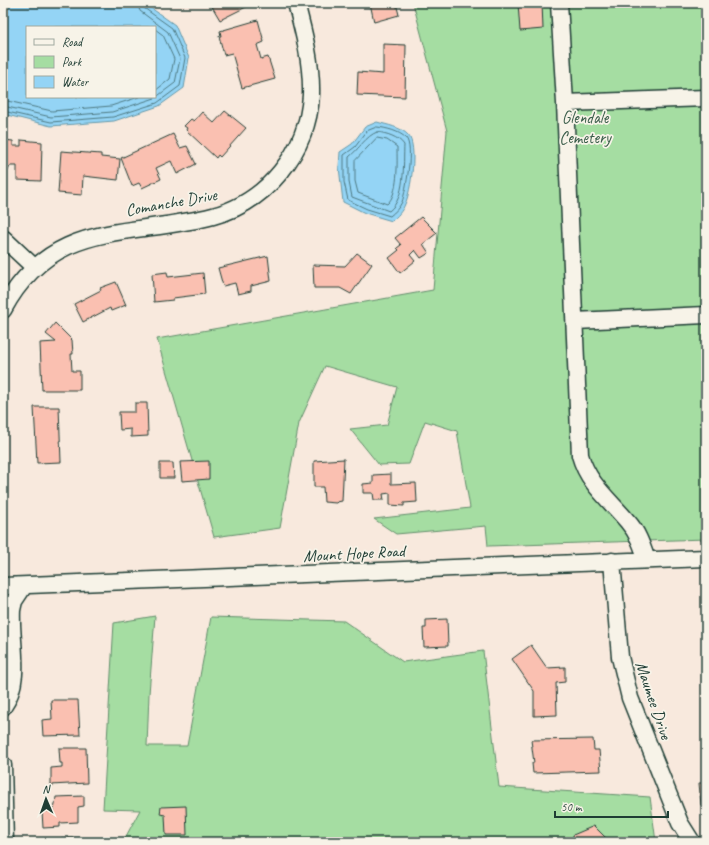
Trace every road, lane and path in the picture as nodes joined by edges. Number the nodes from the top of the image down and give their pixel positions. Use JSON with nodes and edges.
{"nodes":[{"id":1,"x":296,"y":3,"type":"edge"},
{"id":2,"x":559,"y":3,"type":"edge"},
{"id":3,"x":706,"y":98,"type":"edge"},
{"id":4,"x":566,"y":102,"type":"junction"},
{"id":5,"x":3,"y":238,"type":"edge"},
{"id":6,"x":35,"y":268,"type":"junction"},
{"id":7,"x":3,"y":310,"type":"edge"},
{"id":8,"x":706,"y":314,"type":"edge"},
{"id":9,"x":575,"y":321,"type":"junction"},
{"id":10,"x":706,"y":558,"type":"edge"},
{"id":11,"x":647,"y":560,"type":"junction"},
{"id":12,"x":612,"y":561,"type":"junction"},
{"id":13,"x":3,"y":586,"type":"edge"},
{"id":14,"x":24,"y":586,"type":"junction"},
{"id":15,"x":3,"y":707,"type":"edge"},
{"id":16,"x":3,"y":765,"type":"edge"},
{"id":17,"x":4,"y":842,"type":"edge"},
{"id":18,"x":692,"y":842,"type":"edge"}],
"edges":[{"from":1,"to":6,"type":"street","name":"Comanche Drive"},
{"from":2,"to":4,"type":"street"},
{"from":3,"to":4,"type":"street"},
{"from":4,"to":9,"type":"street"},
{"from":5,"to":6,"type":"street"},
{"from":6,"to":7,"type":"street","name":"Comanche Drive"},
{"from":8,"to":9,"type":"street"},
{"from":9,"to":11,"type":"street"},
{"from":10,"to":11,"type":"street","name":"Mount Hope Road"},
{"from":11,"to":12,"type":"street","name":"Mount Hope Road"},
{"from":12,"to":14,"type":"street","name":"Mount Hope Road"},
{"from":12,"to":18,"type":"street","name":"Maumee Drive"},
{"from":13,"to":14,"type":"street","name":"Mount Hope Road"},
{"from":14,"to":15,"type":"street"},
{"from":16,"to":17,"type":"street"}]}
